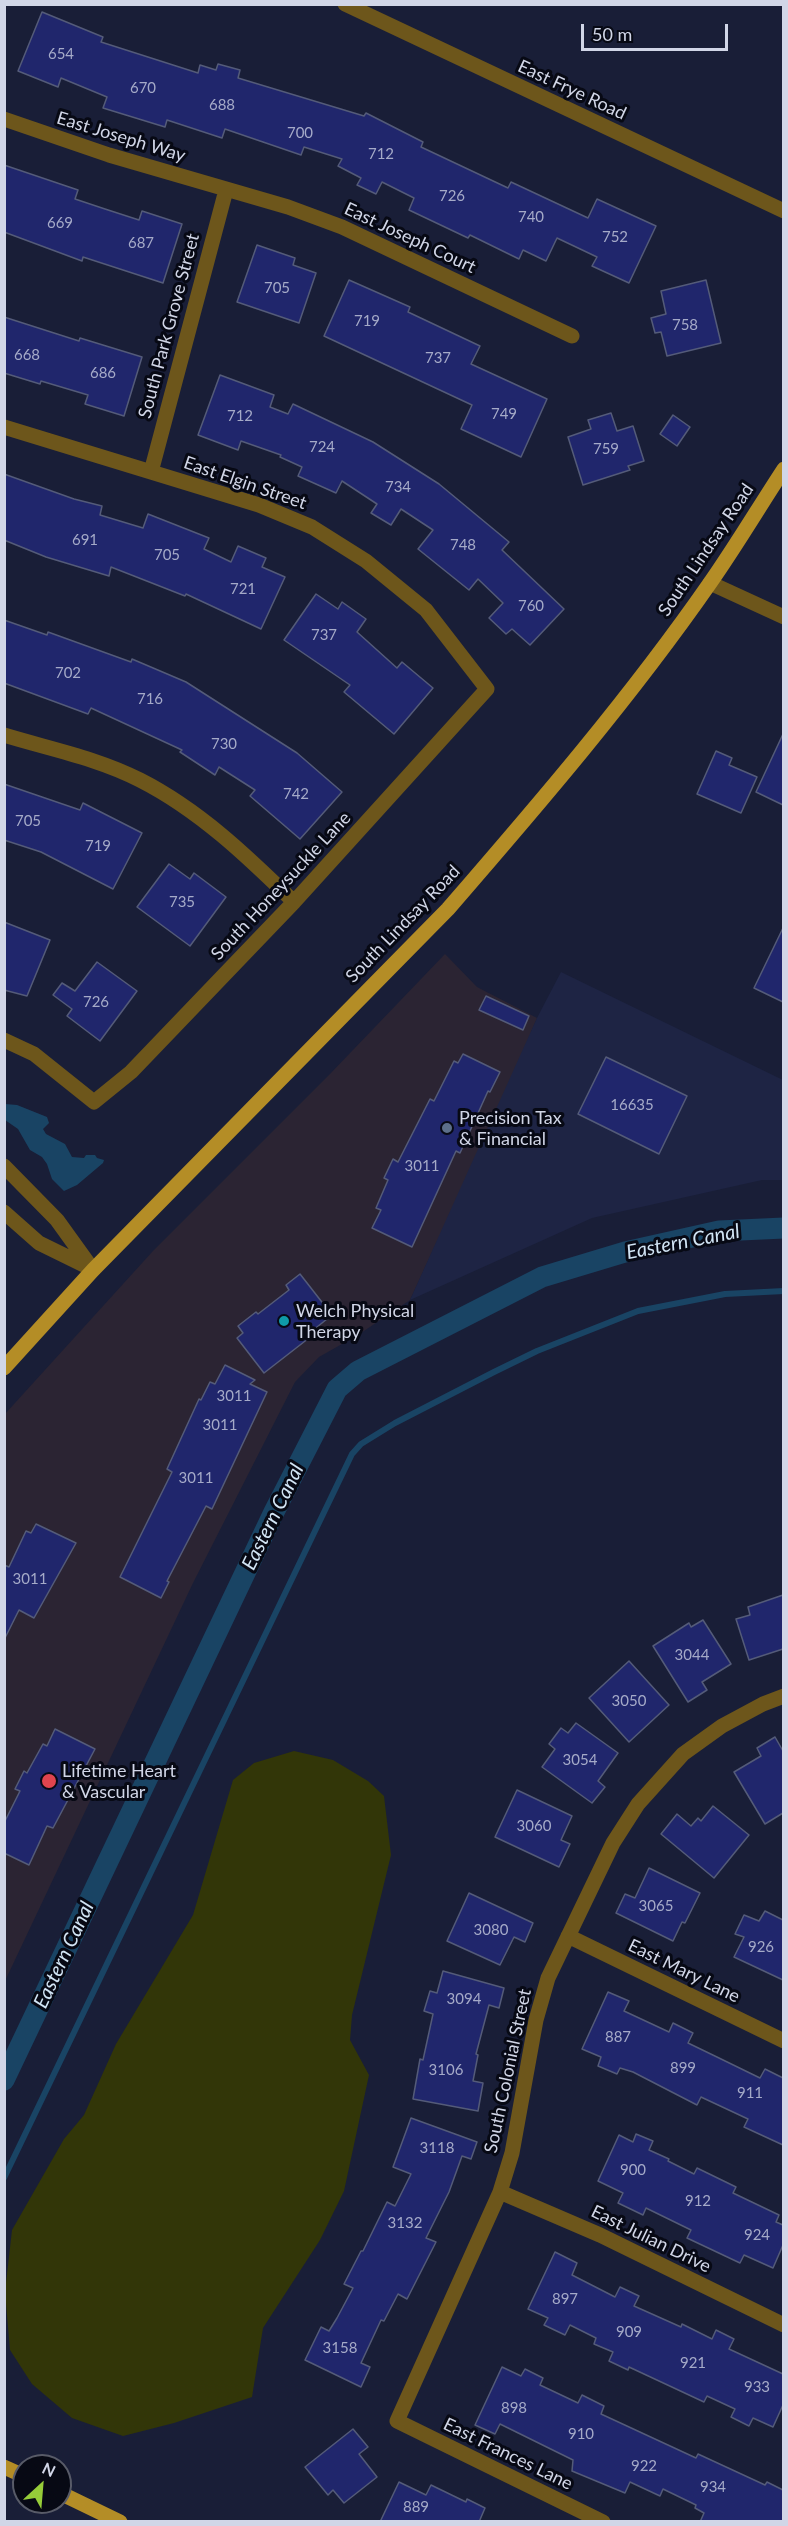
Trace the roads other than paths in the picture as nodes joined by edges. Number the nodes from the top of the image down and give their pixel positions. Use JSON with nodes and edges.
{"nodes":[{"id":1,"x":345,"y":4,"type":"edge"},
{"id":2,"x":4,"y":119,"type":"edge"},
{"id":3,"x":226,"y":190,"type":"junction"},
{"id":4,"x":783,"y":211,"type":"edge"},
{"id":5,"x":572,"y":336,"type":"dead end"},
{"id":6,"x":4,"y":426,"type":"edge"},
{"id":7,"x":783,"y":469,"type":"edge"},
{"id":8,"x":151,"y":472,"type":"junction"},
{"id":9,"x":710,"y":583,"type":"junction"},
{"id":10,"x":783,"y":617,"type":"edge"},
{"id":11,"x":488,"y":689,"type":"joint"},
{"id":12,"x":4,"y":735,"type":"edge"},
{"id":13,"x":294,"y":902,"type":"junction"},
{"id":14,"x":4,"y":1040,"type":"edge"},
{"id":15,"x":4,"y":1166,"type":"edge"},
{"id":16,"x":4,"y":1212,"type":"edge"},
{"id":17,"x":93,"y":1269,"type":"junction"},
{"id":18,"x":4,"y":1368,"type":"edge"},
{"id":19,"x":783,"y":1696,"type":"edge"},
{"id":20,"x":568,"y":1936,"type":"junction"},
{"id":21,"x":783,"y":2041,"type":"edge"},
{"id":22,"x":500,"y":2192,"type":"junction"},
{"id":23,"x":783,"y":2325,"type":"edge"},
{"id":24,"x":397,"y":2421,"type":"joint"},
{"id":25,"x":72,"y":2499,"type":"edge"},
{"id":26,"x":120,"y":2522,"type":"edge"},
{"id":27,"x":603,"y":2522,"type":"edge"}],
"edges":[{"from":1,"to":4,"type":"street","name":"East Frye Road"},
{"from":2,"to":3,"type":"street","name":"East Joseph Way"},
{"from":3,"to":5,"type":"street","name":"East Joseph Court"},
{"from":3,"to":8,"type":"street","name":"South Park Grove Street"},
{"from":6,"to":8,"type":"street","name":"East Elgin Street"},
{"from":7,"to":9,"type":"main road","name":"South Lindsay Road"},
{"from":8,"to":11,"type":"street","name":"East Elgin Street"},
{"from":9,"to":10,"type":"street"},
{"from":9,"to":17,"type":"main road","name":"South Lindsay Road"},
{"from":11,"to":13,"type":"street","name":"South Honeysuckle Lane"},
{"from":12,"to":13,"type":"street"},
{"from":13,"to":14,"type":"street","name":"South Honeysuckle Lane"},
{"from":15,"to":17,"type":"street"},
{"from":16,"to":17,"type":"street"},
{"from":17,"to":18,"type":"main road","name":"South Lindsay Road"},
{"from":19,"to":20,"type":"street","name":"South Colonial Street"},
{"from":20,"to":21,"type":"street","name":"East Mary Lane"},
{"from":20,"to":22,"type":"street","name":"South Colonial Street"},
{"from":22,"to":23,"type":"street","name":"East Julian Drive"},
{"from":22,"to":24,"type":"street","name":"South Colonial Street"},
{"from":24,"to":27,"type":"street","name":"East Frances Lane"},
{"from":25,"to":26,"type":"main road"}]}
